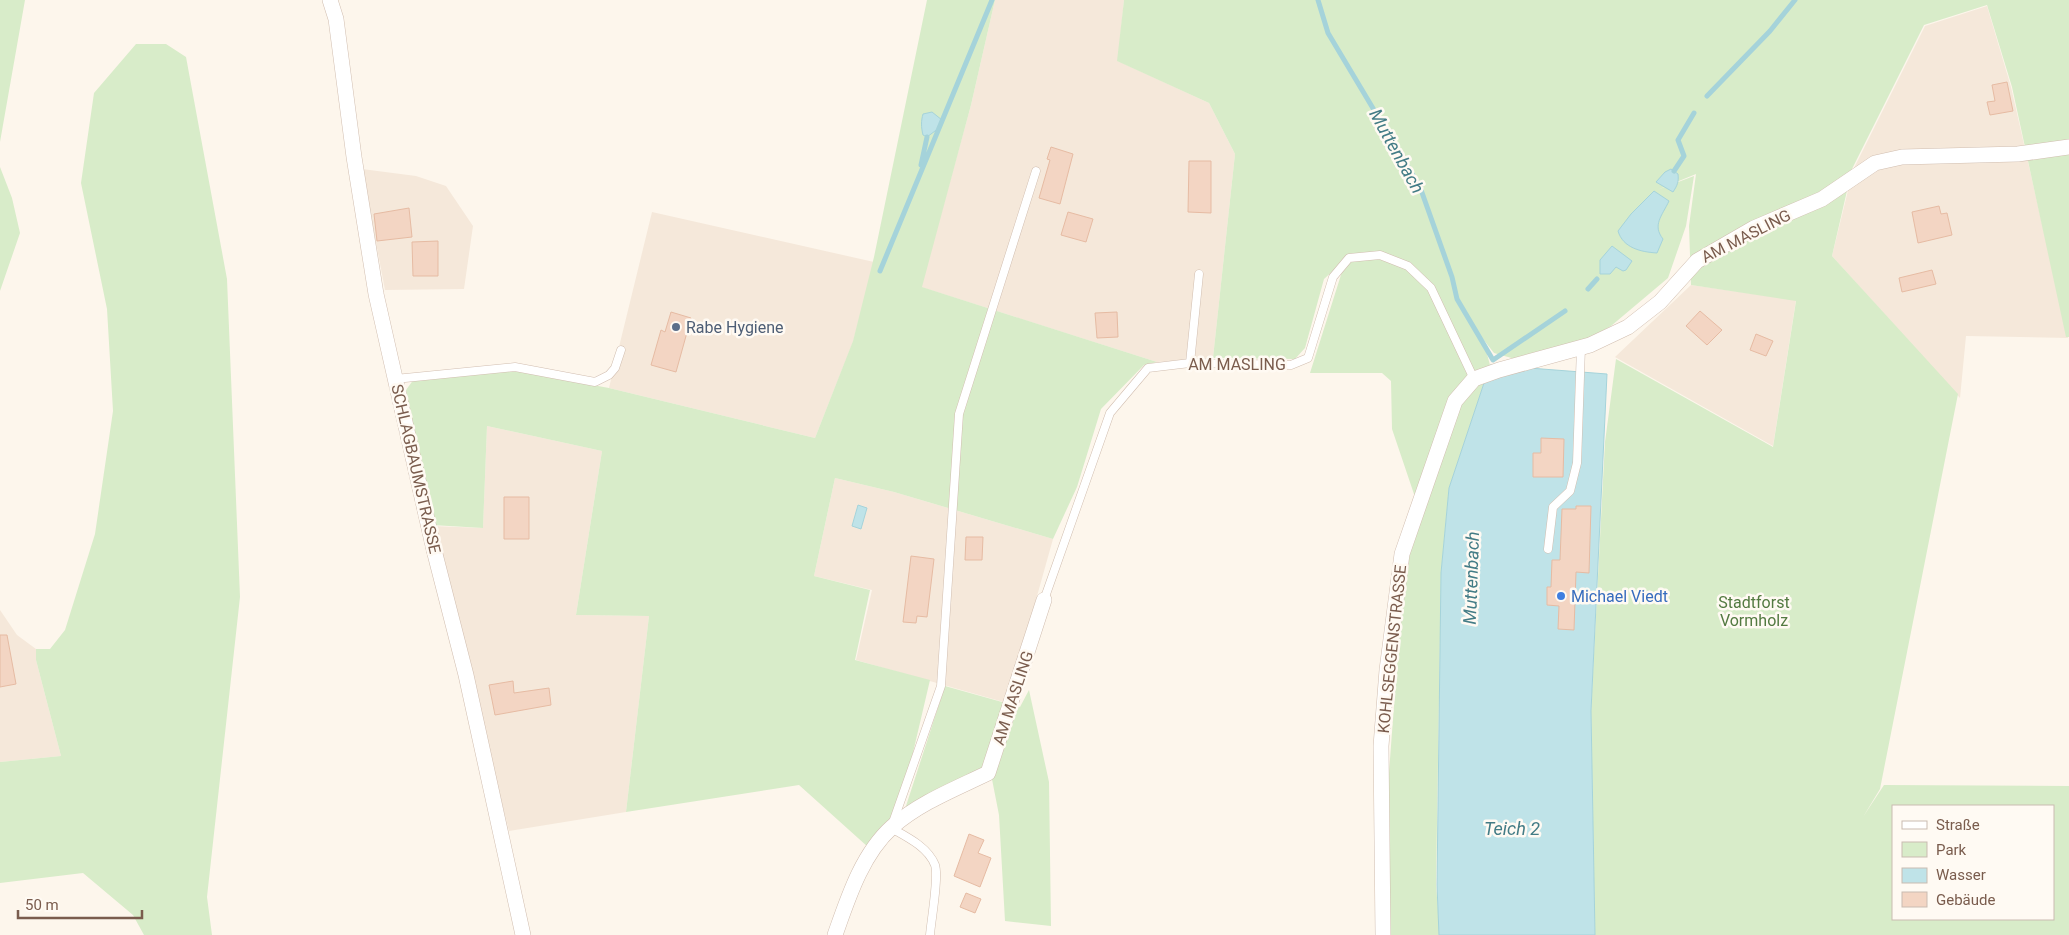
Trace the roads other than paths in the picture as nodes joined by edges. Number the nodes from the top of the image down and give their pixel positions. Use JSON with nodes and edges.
{"nodes":[{"id":1,"x":330,"y":0,"type":"edge"},
{"id":2,"x":2069,"y":146,"type":"edge"},
{"id":3,"x":1036,"y":171,"type":"dead end"},
{"id":4,"x":1199,"y":274,"type":"dead end"},
{"id":5,"x":1581,"y":347,"type":"junction"},
{"id":6,"x":622,"y":350,"type":"dead end"},
{"id":7,"x":1190,"y":363,"type":"junction"},
{"id":8,"x":395,"y":379,"type":"junction"},
{"id":9,"x":1474,"y":379,"type":"junction"},
{"id":10,"x":1548,"y":549,"type":"dead end"},
{"id":11,"x":1044,"y":600,"type":"joint"},
{"id":12,"x":891,"y":828,"type":"junction"},
{"id":13,"x":523,"y":935,"type":"edge"},
{"id":14,"x":834,"y":935,"type":"edge"},
{"id":15,"x":930,"y":935,"type":"edge"},
{"id":16,"x":1383,"y":935,"type":"edge"}],
"edges":[{"from":1,"to":8,"type":"street","name":"SCHLAGBAUMSTRASSE"},
{"from":2,"to":5,"type":"street","name":"AM MASLING"},
{"from":3,"to":12,"type":"lane"},
{"from":4,"to":7,"type":"lane"},
{"from":5,"to":9,"type":"street","name":"AM MASLING"},
{"from":5,"to":10,"type":"lane"},
{"from":6,"to":8,"type":"lane"},
{"from":7,"to":9,"type":"lane","name":"AM MASLING"},
{"from":7,"to":11,"type":"lane","name":"AM MASLING"},
{"from":8,"to":13,"type":"street","name":"SCHLAGBAUMSTRASSE"},
{"from":9,"to":16,"type":"street","name":"KOHLSEGGENSTRASSE"},
{"from":11,"to":12,"type":"street","name":"AM MASLING"},
{"from":12,"to":14,"type":"street","name":"AM MASLING"},
{"from":12,"to":15,"type":"lane"}]}
